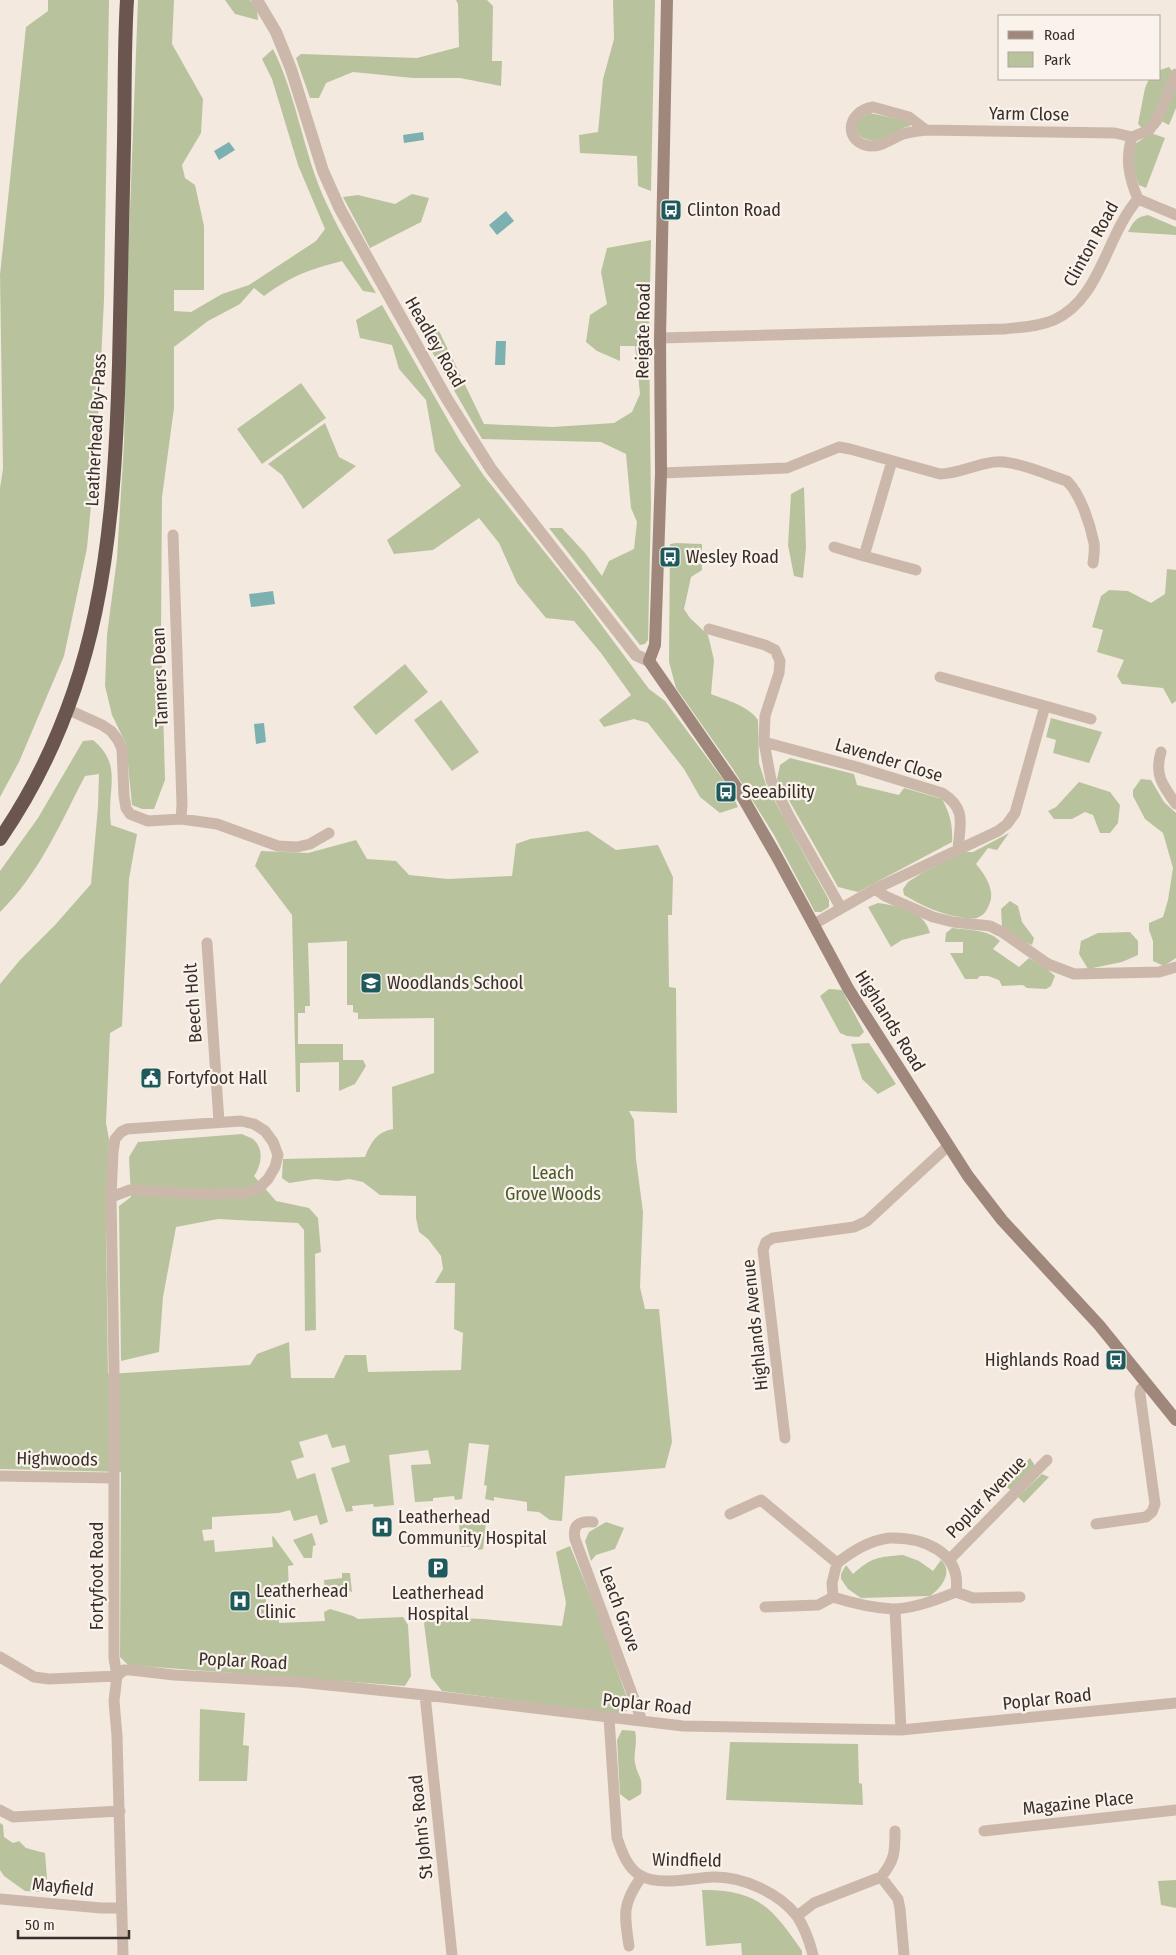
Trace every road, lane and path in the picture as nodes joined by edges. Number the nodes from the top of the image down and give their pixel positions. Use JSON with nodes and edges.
{"nodes":[{"id":1,"x":257,"y":0,"type":"edge"},
{"id":2,"x":667,"y":0,"type":"edge"},
{"id":3,"x":126,"y":4,"type":"edge"},
{"id":4,"x":1176,"y":74,"type":"edge"},
{"id":5,"x":926,"y":130,"type":"junction"},
{"id":6,"x":1132,"y":137,"type":"junction"},
{"id":7,"x":1138,"y":199,"type":"junction"},
{"id":8,"x":1176,"y":215,"type":"edge"},
{"id":9,"x":660,"y":338,"type":"junction"},
{"id":10,"x":892,"y":461,"type":"junction"},
{"id":11,"x":661,"y":473,"type":"junction"},
{"id":12,"x":173,"y":535,"type":"dead end"},
{"id":13,"x":834,"y":547,"type":"dead end"},
{"id":14,"x":864,"y":556,"type":"junction"},
{"id":15,"x":1093,"y":562,"type":"dead end"},
{"id":16,"x":916,"y":570,"type":"dead end"},
{"id":17,"x":709,"y":629,"type":"dead end"},
{"id":18,"x":649,"y":661,"type":"junction"},
{"id":19,"x":940,"y":676,"type":"dead end"},
{"id":20,"x":1045,"y":706,"type":"junction"},
{"id":21,"x":68,"y":710,"type":"junction"},
{"id":22,"x":1091,"y":719,"type":"dead end"},
{"id":23,"x":764,"y":742,"type":"junction"},
{"id":24,"x":1161,"y":752,"type":"dead end"},
{"id":25,"x":1176,"y":804,"type":"edge"},
{"id":26,"x":181,"y":819,"type":"junction"},
{"id":27,"x":329,"y":833,"type":"dead end"},
{"id":28,"x":0,"y":840,"type":"edge"},
{"id":29,"x":958,"y":849,"type":"junction"},
{"id":30,"x":875,"y":889,"type":"junction"},
{"id":31,"x":841,"y":908,"type":"junction"},
{"id":32,"x":814,"y":924,"type":"junction"},
{"id":33,"x":207,"y":943,"type":"dead end"},
{"id":34,"x":1176,"y":967,"type":"edge"},
{"id":35,"x":219,"y":1122,"type":"junction"},
{"id":36,"x":948,"y":1146,"type":"junction"},
{"id":37,"x":111,"y":1197,"type":"junction"},
{"id":38,"x":1147,"y":1384,"type":"junction"},
{"id":39,"x":1176,"y":1420,"type":"edge"},
{"id":40,"x":785,"y":1438,"type":"dead end"},
{"id":41,"x":1048,"y":1460,"type":"dead end"},
{"id":42,"x":0,"y":1476,"type":"edge"},
{"id":43,"x":114,"y":1478,"type":"junction"},
{"id":44,"x":730,"y":1514,"type":"dead end"},
{"id":45,"x":593,"y":1522,"type":"dead end"},
{"id":46,"x":1096,"y":1524,"type":"dead end"},
{"id":47,"x":950,"y":1560,"type":"junction"},
{"id":48,"x":837,"y":1564,"type":"junction"},
{"id":49,"x":956,"y":1592,"type":"junction"},
{"id":50,"x":833,"y":1597,"type":"junction"},
{"id":51,"x":1020,"y":1597,"type":"dead end"},
{"id":52,"x":765,"y":1607,"type":"dead end"},
{"id":53,"x":895,"y":1609,"type":"junction"},
{"id":54,"x":0,"y":1657,"type":"edge"},
{"id":55,"x":116,"y":1676,"type":"junction"},
{"id":56,"x":425,"y":1695,"type":"junction"},
{"id":57,"x":1176,"y":1703,"type":"edge"},
{"id":58,"x":609,"y":1718,"type":"junction"},
{"id":59,"x":642,"y":1721,"type":"junction"},
{"id":60,"x":901,"y":1730,"type":"junction"},
{"id":61,"x":0,"y":1810,"type":"edge"},
{"id":62,"x":1176,"y":1810,"type":"edge"},
{"id":63,"x":120,"y":1811,"type":"junction"},
{"id":64,"x":895,"y":1831,"type":"dead end"},
{"id":65,"x":984,"y":1831,"type":"dead end"},
{"id":66,"x":642,"y":1876,"type":"junction"},
{"id":67,"x":882,"y":1877,"type":"junction"},
{"id":68,"x":0,"y":1899,"type":"edge"},
{"id":69,"x":122,"y":1908,"type":"junction"},
{"id":70,"x":796,"y":1916,"type":"junction"},
{"id":71,"x":629,"y":1946,"type":"dead end"},
{"id":72,"x":123,"y":1955,"type":"edge"},
{"id":73,"x":452,"y":1955,"type":"edge"},
{"id":74,"x":813,"y":1955,"type":"edge"},
{"id":75,"x":904,"y":1955,"type":"edge"}],
"edges":[{"from":1,"to":18,"type":"street","name":"Headley Road"},
{"from":2,"to":9,"type":"main road","name":"Reigate Road"},
{"from":3,"to":21,"type":"highway","name":"Leatherhead By-Pass"},
{"from":4,"to":6,"type":"street"},
{"from":5,"to":5,"type":"street","name":"Yarm Close"},
{"from":5,"to":6,"type":"street","name":"Yarm Close"},
{"from":6,"to":7,"type":"street"},
{"from":7,"to":8,"type":"street"},
{"from":7,"to":9,"type":"street","name":"Clinton Road"},
{"from":9,"to":11,"type":"main road","name":"Reigate Road"},
{"from":10,"to":11,"type":"street"},
{"from":10,"to":14,"type":"street"},
{"from":10,"to":15,"type":"street"},
{"from":11,"to":18,"type":"main road","name":"Reigate Road"},
{"from":12,"to":26,"type":"street","name":"Tanners Dean"},
{"from":13,"to":14,"type":"street"},
{"from":14,"to":16,"type":"street"},
{"from":17,"to":23,"type":"street"},
{"from":18,"to":32,"type":"main road","name":"Highlands Road"},
{"from":19,"to":20,"type":"street"},
{"from":20,"to":22,"type":"street"},
{"from":20,"to":29,"type":"street"},
{"from":21,"to":26,"type":"street"},
{"from":21,"to":28,"type":"highway","name":"Leatherhead By-Pass"},
{"from":23,"to":29,"type":"street","name":"Lavender Close"},
{"from":23,"to":31,"type":"street"},
{"from":24,"to":25,"type":"street"},
{"from":26,"to":27,"type":"street"},
{"from":29,"to":30,"type":"street"},
{"from":30,"to":31,"type":"street"},
{"from":30,"to":34,"type":"street"},
{"from":31,"to":32,"type":"street"},
{"from":32,"to":36,"type":"main road","name":"Highlands Road"},
{"from":33,"to":35,"type":"street","name":"Beech Holt"},
{"from":35,"to":37,"type":"street","name":"Fortyfoot Road"},
{"from":35,"to":37,"type":"street","name":"Fortyfoot Road"},
{"from":36,"to":38,"type":"main road","name":"Highlands Road"},
{"from":36,"to":40,"type":"street","name":"Highlands Avenue"},
{"from":37,"to":43,"type":"street","name":"Fortyfoot Road"},
{"from":38,"to":39,"type":"main road","name":"Highlands Road"},
{"from":38,"to":46,"type":"street"},
{"from":41,"to":47,"type":"street","name":"Poplar Avenue"},
{"from":42,"to":43,"type":"street","name":"Highwoods"},
{"from":43,"to":55,"type":"street","name":"Fortyfoot Road"},
{"from":44,"to":48,"type":"street"},
{"from":45,"to":59,"type":"street","name":"Leach Grove"},
{"from":47,"to":48,"type":"street","name":"Poplar Avenue"},
{"from":47,"to":49,"type":"street","name":"Poplar Avenue"},
{"from":48,"to":50,"type":"street"},
{"from":49,"to":51,"type":"street"},
{"from":49,"to":53,"type":"street"},
{"from":50,"to":52,"type":"street"},
{"from":50,"to":53,"type":"street"},
{"from":53,"to":60,"type":"street"},
{"from":54,"to":55,"type":"street","name":"Poplar Road"},
{"from":55,"to":56,"type":"street","name":"Poplar Road"},
{"from":55,"to":63,"type":"street","name":"Fortyfoot Road"},
{"from":56,"to":58,"type":"street","name":"Poplar Road"},
{"from":56,"to":73,"type":"street","name":"St John's Road"},
{"from":57,"to":60,"type":"street","name":"Poplar Road"},
{"from":58,"to":59,"type":"street","name":"Poplar Road"},
{"from":58,"to":66,"type":"street","name":"Windfield"},
{"from":59,"to":60,"type":"street","name":"Poplar Road"},
{"from":61,"to":63,"type":"street"},
{"from":62,"to":65,"type":"street","name":"Magazine Place"},
{"from":63,"to":69,"type":"street","name":"Fortyfoot Road"},
{"from":64,"to":67,"type":"street"},
{"from":66,"to":70,"type":"street","name":"Windfield"},
{"from":66,"to":71,"type":"street"},
{"from":67,"to":70,"type":"street"},
{"from":67,"to":75,"type":"street"},
{"from":68,"to":69,"type":"street","name":"Mayfield"},
{"from":69,"to":72,"type":"street","name":"Fortyfoot Road"},
{"from":70,"to":74,"type":"street","name":"Windfield"}]}
